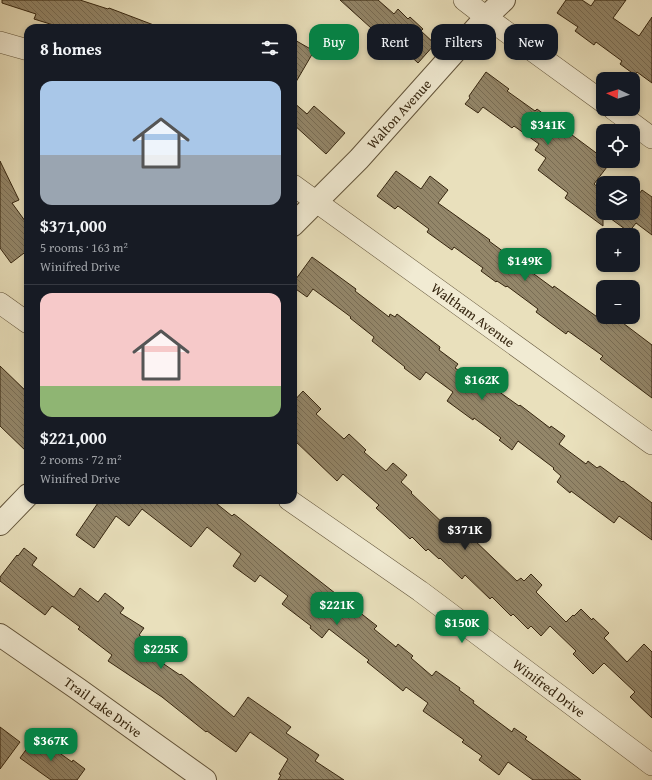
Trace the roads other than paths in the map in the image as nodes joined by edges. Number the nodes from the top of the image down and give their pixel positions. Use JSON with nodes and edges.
{"nodes":[{"id":1,"x":464,"y":0,"type":"edge"},
{"id":2,"x":504,"y":0,"type":"edge"},
{"id":3,"x":486,"y":17,"type":"junction"},
{"id":4,"x":0,"y":42,"type":"edge"},
{"id":5,"x":24,"y":49,"type":"edge"},
{"id":6,"x":596,"y":97,"type":"edge"},
{"id":7,"x":622,"y":116,"type":"edge"},
{"id":8,"x":652,"y":138,"type":"edge"},
{"id":9,"x":297,"y":188,"type":"edge"},
{"id":10,"x":316,"y":202,"type":"junction"},
{"id":11,"x":297,"y":221,"type":"edge"},
{"id":12,"x":0,"y":303,"type":"edge"},
{"id":13,"x":24,"y":320,"type":"edge"},
{"id":14,"x":652,"y":444,"type":"edge"},
{"id":15,"x":24,"y":499,"type":"edge"},
{"id":16,"x":294,"y":504,"type":"edge"},
{"id":17,"x":0,"y":524,"type":"edge"},
{"id":18,"x":0,"y":635,"type":"edge"},
{"id":19,"x":652,"y":765,"type":"edge"},
{"id":20,"x":205,"y":780,"type":"edge"}],
"edges":[{"from":1,"to":3,"type":"street"},
{"from":2,"to":3,"type":"street","name":"Walton Avenue"},
{"from":3,"to":6,"type":"street"},
{"from":3,"to":10,"type":"street","name":"Walton Avenue"},
{"from":4,"to":5,"type":"street"},
{"from":7,"to":8,"type":"street"},
{"from":9,"to":10,"type":"street","name":"Waltham Avenue"},
{"from":10,"to":11,"type":"street","name":"Walton Avenue"},
{"from":10,"to":14,"type":"street","name":"Waltham Avenue"},
{"from":12,"to":13,"type":"street"},
{"from":15,"to":17,"type":"street"},
{"from":16,"to":19,"type":"street","name":"Winifred Drive"},
{"from":18,"to":20,"type":"street","name":"Trail Lake Drive"}]}
